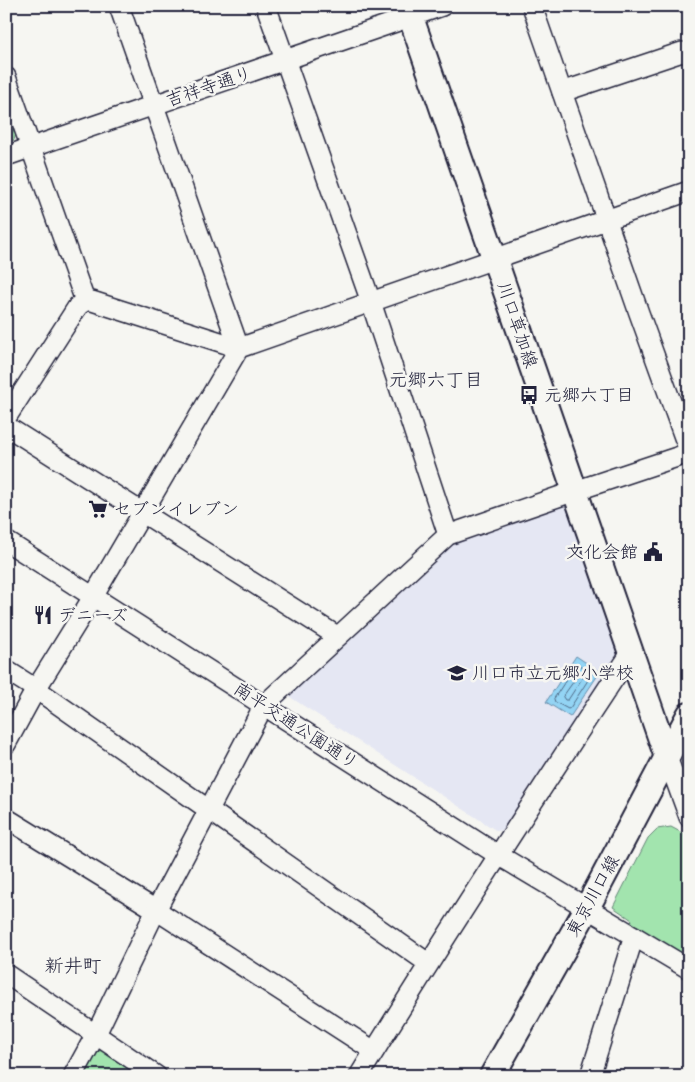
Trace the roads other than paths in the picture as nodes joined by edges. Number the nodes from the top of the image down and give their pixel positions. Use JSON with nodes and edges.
{"nodes":[{"id":1,"x":119,"y":6,"type":"edge"},
{"id":2,"x":266,"y":6,"type":"edge"},
{"id":3,"x":442,"y":6,"type":"edge"},
{"id":4,"x":532,"y":6,"type":"edge"},
{"id":5,"x":408,"y":12,"type":"edge"},
{"id":6,"x":689,"y":54,"type":"edge"},
{"id":7,"x":286,"y":61,"type":"junction"},
{"id":8,"x":6,"y":77,"type":"edge"},
{"id":9,"x":562,"y":92,"type":"junction"},
{"id":10,"x":154,"y":106,"type":"junction"},
{"id":11,"x":31,"y":148,"type":"junction"},
{"id":12,"x":6,"y":156,"type":"edge"},
{"id":13,"x":689,"y":191,"type":"edge"},
{"id":14,"x":607,"y":220,"type":"junction"},
{"id":15,"x":494,"y":259,"type":"junction"},
{"id":16,"x":85,"y":301,"type":"junction"},
{"id":17,"x":372,"y":302,"type":"junction"},
{"id":18,"x":239,"y":348,"type":"junction"},
{"id":19,"x":6,"y":418,"type":"edge"},
{"id":20,"x":6,"y":426,"type":"edge"},
{"id":21,"x":689,"y":452,"type":"edge"},
{"id":22,"x":575,"y":491,"type":"junction"},
{"id":23,"x":142,"y":512,"type":"junction"},
{"id":24,"x":448,"y":535,"type":"junction"},
{"id":25,"x":6,"y":541,"type":"edge"},
{"id":26,"x":94,"y":597,"type":"junction"},
{"id":27,"x":337,"y":636,"type":"junction"},
{"id":28,"x":631,"y":653,"type":"junction"},
{"id":29,"x":6,"y":670,"type":"edge"},
{"id":30,"x":36,"y":689,"type":"junction"},
{"id":31,"x":264,"y":705,"type":"junction"},
{"id":32,"x":689,"y":715,"type":"edge"},
{"id":33,"x":6,"y":744,"type":"edge"},
{"id":34,"x":667,"y":757,"type":"junction"},
{"id":35,"x":209,"y":810,"type":"junction"},
{"id":36,"x":689,"y":817,"type":"edge"},
{"id":37,"x":6,"y":818,"type":"edge"},
{"id":38,"x":498,"y":855,"type":"junction"},
{"id":39,"x":156,"y":910,"type":"junction"},
{"id":40,"x":586,"y":910,"type":"junction"},
{"id":41,"x":634,"y":936,"type":"junction"},
{"id":42,"x":428,"y":963,"type":"junction"},
{"id":43,"x":689,"y":969,"type":"edge"},
{"id":44,"x":6,"y":974,"type":"edge"},
{"id":45,"x":96,"y":1034,"type":"junction"},
{"id":46,"x":374,"y":1051,"type":"junction"},
{"id":47,"x":73,"y":1076,"type":"edge"},
{"id":48,"x":157,"y":1076,"type":"edge"},
{"id":49,"x":359,"y":1076,"type":"edge"},
{"id":50,"x":492,"y":1076,"type":"edge"},
{"id":51,"x":590,"y":1076,"type":"edge"}],
"edges":[{"from":1,"to":10,"type":"street"},
{"from":2,"to":7,"type":"street"},
{"from":3,"to":5,"type":"street","name":"吉祥寺通り"},
{"from":4,"to":9,"type":"street"},
{"from":5,"to":7,"type":"street","name":"吉祥寺通り"},
{"from":5,"to":15,"type":"main road","name":"川口草加線"},
{"from":6,"to":9,"type":"street"},
{"from":7,"to":10,"type":"street","name":"吉祥寺通り"},
{"from":7,"to":17,"type":"street"},
{"from":8,"to":11,"type":"street"},
{"from":9,"to":14,"type":"street"},
{"from":10,"to":11,"type":"street","name":"吉祥寺通り"},
{"from":10,"to":18,"type":"street"},
{"from":11,"to":12,"type":"street","name":"吉祥寺通り"},
{"from":11,"to":16,"type":"street"},
{"from":13,"to":14,"type":"street"},
{"from":14,"to":15,"type":"street"},
{"from":14,"to":21,"type":"street"},
{"from":15,"to":17,"type":"street"},
{"from":15,"to":22,"type":"main road","name":"川口草加線"},
{"from":16,"to":18,"type":"street"},
{"from":16,"to":19,"type":"street"},
{"from":17,"to":18,"type":"street"},
{"from":17,"to":24,"type":"street"},
{"from":18,"to":23,"type":"street"},
{"from":20,"to":23,"type":"street"},
{"from":21,"to":22,"type":"street"},
{"from":22,"to":24,"type":"street"},
{"from":22,"to":28,"type":"main road","name":"川口草加線"},
{"from":23,"to":26,"type":"street"},
{"from":23,"to":27,"type":"street"},
{"from":24,"to":27,"type":"street"},
{"from":25,"to":26,"type":"street","name":"南平交通公園通り"},
{"from":26,"to":30,"type":"street"},
{"from":26,"to":31,"type":"street","name":"南平交通公園通り"},
{"from":27,"to":31,"type":"street"},
{"from":28,"to":34,"type":"main road","name":"川口草加線"},
{"from":28,"to":38,"type":"street"},
{"from":29,"to":30,"type":"street"},
{"from":30,"to":33,"type":"street"},
{"from":30,"to":35,"type":"street"},
{"from":31,"to":35,"type":"street"},
{"from":31,"to":38,"type":"street","name":"南平交通公園通り"},
{"from":32,"to":34,"type":"main road","name":"東京川口線"},
{"from":34,"to":36,"type":"street"},
{"from":34,"to":40,"type":"main road","name":"東京川口線"},
{"from":35,"to":39,"type":"street"},
{"from":35,"to":42,"type":"street"},
{"from":37,"to":39,"type":"street"},
{"from":38,"to":40,"type":"street","name":"南平交通公園通り"},
{"from":38,"to":42,"type":"street"},
{"from":39,"to":45,"type":"street"},
{"from":39,"to":46,"type":"street"},
{"from":40,"to":41,"type":"street","name":"南平交通公園通り"},
{"from":40,"to":50,"type":"main road","name":"東京川口線"},
{"from":41,"to":43,"type":"street","name":"南平交通公園通り"},
{"from":41,"to":51,"type":"street"},
{"from":42,"to":46,"type":"street"},
{"from":44,"to":45,"type":"street"},
{"from":45,"to":47,"type":"street"},
{"from":45,"to":48,"type":"street"},
{"from":46,"to":49,"type":"street"}]}
